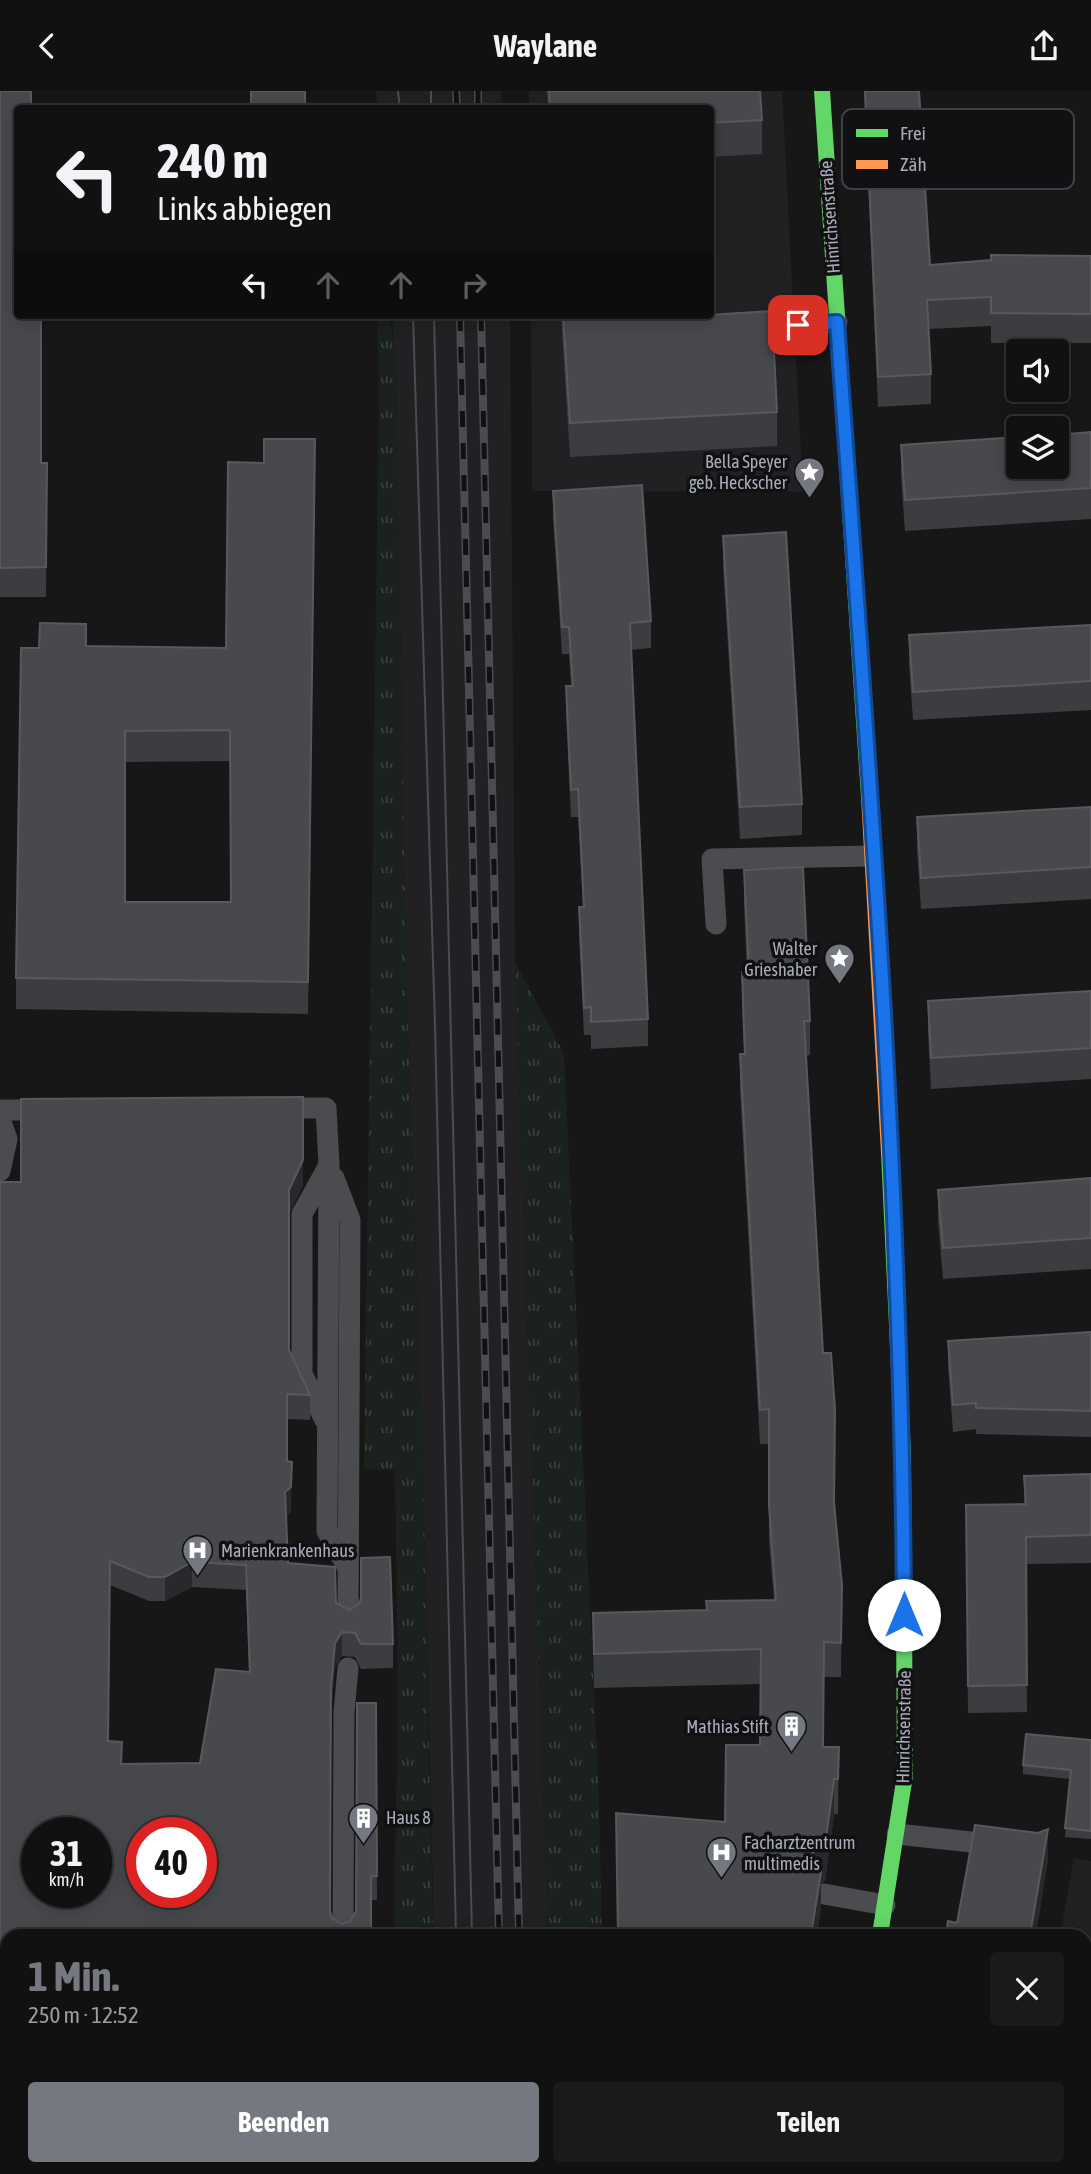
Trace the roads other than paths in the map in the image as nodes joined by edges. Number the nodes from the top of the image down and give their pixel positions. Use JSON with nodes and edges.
{"nodes":[{"id":1,"x":822,"y":91,"type":"edge"},
{"id":2,"x":837,"y":322,"type":"junction"},
{"id":3,"x":720,"y":330,"type":"edge"},
{"id":4,"x":873,"y":856,"type":"junction"},
{"id":5,"x":716,"y":924,"type":"dead end"},
{"id":6,"x":258,"y":1108,"type":"edge"},
{"id":7,"x":68,"y":1109,"type":"edge"},
{"id":8,"x":0,"y":1110,"type":"edge"},
{"id":9,"x":0,"y":1119,"type":"edge"},
{"id":10,"x":329,"y":1165,"type":"junction"},
{"id":11,"x":0,"y":1171,"type":"edge"},
{"id":12,"x":348,"y":1569,"type":"junction"},
{"id":13,"x":348,"y":1621,"type":"edge"},
{"id":14,"x":348,"y":1668,"type":"dead end"},
{"id":15,"x":897,"y":1834,"type":"junction"},
{"id":16,"x":1017,"y":1848,"type":"edge"},
{"id":17,"x":824,"y":1894,"type":"dead end"},
{"id":18,"x":885,"y":1905,"type":"junction"},
{"id":19,"x":343,"y":1929,"type":"edge"},
{"id":20,"x":881,"y":1929,"type":"edge"}],
"edges":[{"from":1,"to":2,"type":"street","name":"Hinrichsenstraße"},
{"from":2,"to":3,"type":"lane"},
{"from":2,"to":4,"type":"street","name":"Hinrichsenstraße"},
{"from":4,"to":5,"type":"lane"},
{"from":4,"to":15,"type":"street","name":"Hinrichsenstraße"},
{"from":6,"to":10,"type":"lane"},
{"from":7,"to":8,"type":"lane"},
{"from":9,"to":11,"type":"lane"},
{"from":10,"to":12,"type":"lane"},
{"from":10,"to":12,"type":"lane"},
{"from":12,"to":13,"type":"lane"},
{"from":14,"to":19,"type":"lane"},
{"from":15,"to":16,"type":"lane"},
{"from":15,"to":18,"type":"street","name":"Hinrichsenstraße"},
{"from":17,"to":18,"type":"lane"},
{"from":18,"to":20,"type":"street","name":"Hinrichsenstraße"}]}
